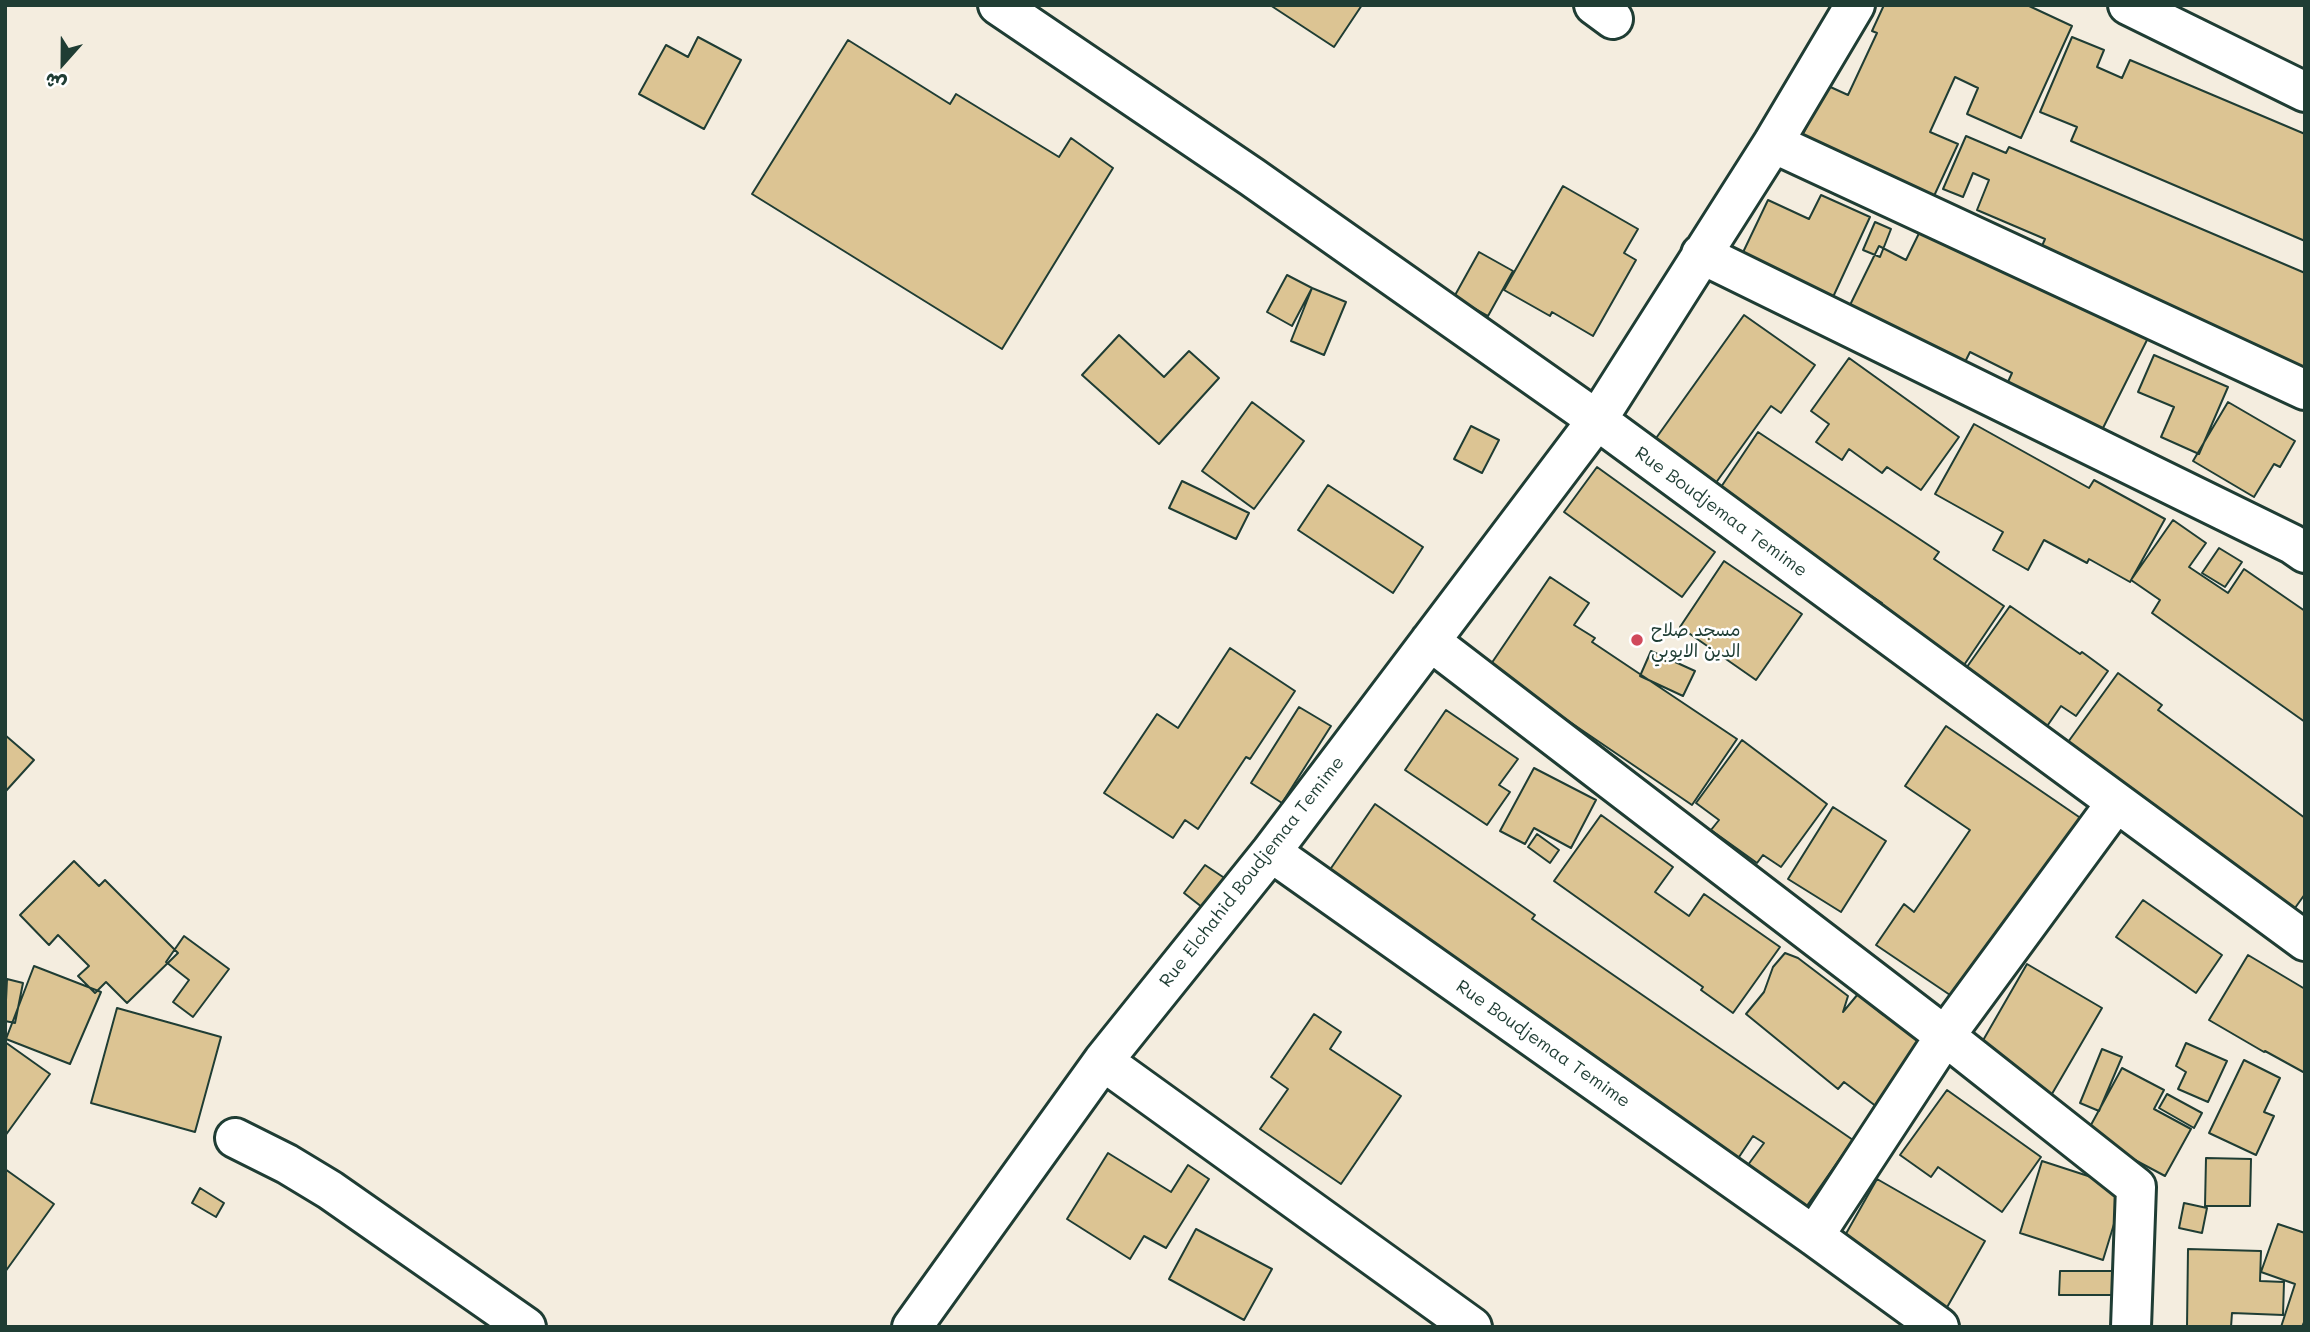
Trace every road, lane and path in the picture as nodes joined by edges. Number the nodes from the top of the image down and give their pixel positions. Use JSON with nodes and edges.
{"nodes":[{"id":1,"x":998,"y":5,"type":"edge"},
{"id":2,"x":1855,"y":5,"type":"edge"},
{"id":3,"x":2128,"y":5,"type":"edge"},
{"id":4,"x":2305,"y":92,"type":"edge"},
{"id":5,"x":1773,"y":143,"type":"junction"},
{"id":6,"x":1701,"y":254,"type":"junction"},
{"id":7,"x":2305,"y":390,"type":"edge"},
{"id":8,"x":1597,"y":420,"type":"junction"},
{"id":9,"x":2305,"y":553,"type":"edge"},
{"id":10,"x":1430,"y":641,"type":"junction"},
{"id":11,"x":2116,"y":803,"type":"junction"},
{"id":12,"x":1271,"y":852,"type":"junction"},
{"id":13,"x":2305,"y":941,"type":"edge"},
{"id":14,"x":1945,"y":1036,"type":"junction"},
{"id":15,"x":1103,"y":1061,"type":"junction"},
{"id":16,"x":235,"y":1138,"type":"dead end"},
{"id":17,"x":1814,"y":1236,"type":"junction"},
{"id":18,"x":526,"y":1327,"type":"edge"},
{"id":19,"x":912,"y":1327,"type":"edge"},
{"id":20,"x":1472,"y":1327,"type":"edge"},
{"id":21,"x":1939,"y":1327,"type":"edge"},
{"id":22,"x":2131,"y":1327,"type":"edge"}],
"edges":[{"from":1,"to":8,"type":"street","name":"Rue Boudjemaa Temime"},
{"from":2,"to":5,"type":"street","name":"Rue Elchahid Boudjemaa Temime"},
{"from":3,"to":4,"type":"street"},
{"from":5,"to":6,"type":"street","name":"Rue Elchahid Boudjemaa Temime"},
{"from":5,"to":7,"type":"street"},
{"from":6,"to":8,"type":"street","name":"Rue Elchahid Boudjemaa Temime"},
{"from":6,"to":9,"type":"street"},
{"from":8,"to":10,"type":"street","name":"Rue Elchahid Boudjemaa Temime"},
{"from":8,"to":11,"type":"street","name":"Rue Boudjemaa Temime"},
{"from":10,"to":12,"type":"street","name":"Rue Elchahid Boudjemaa Temime"},
{"from":10,"to":14,"type":"street"},
{"from":11,"to":13,"type":"street","name":"Rue Boudjemaa Temime"},
{"from":11,"to":14,"type":"street"},
{"from":12,"to":15,"type":"street","name":"Rue Elchahid Boudjemaa Temime"},
{"from":12,"to":17,"type":"street","name":"Rue Boudjemaa Temime"},
{"from":14,"to":17,"type":"street"},
{"from":14,"to":22,"type":"street"},
{"from":15,"to":19,"type":"street","name":"Rue Elchahid Boudjemaa Temime"},
{"from":15,"to":20,"type":"street"},
{"from":16,"to":18,"type":"street"},
{"from":17,"to":21,"type":"street","name":"Rue Boudjemaa Temime"}]}
